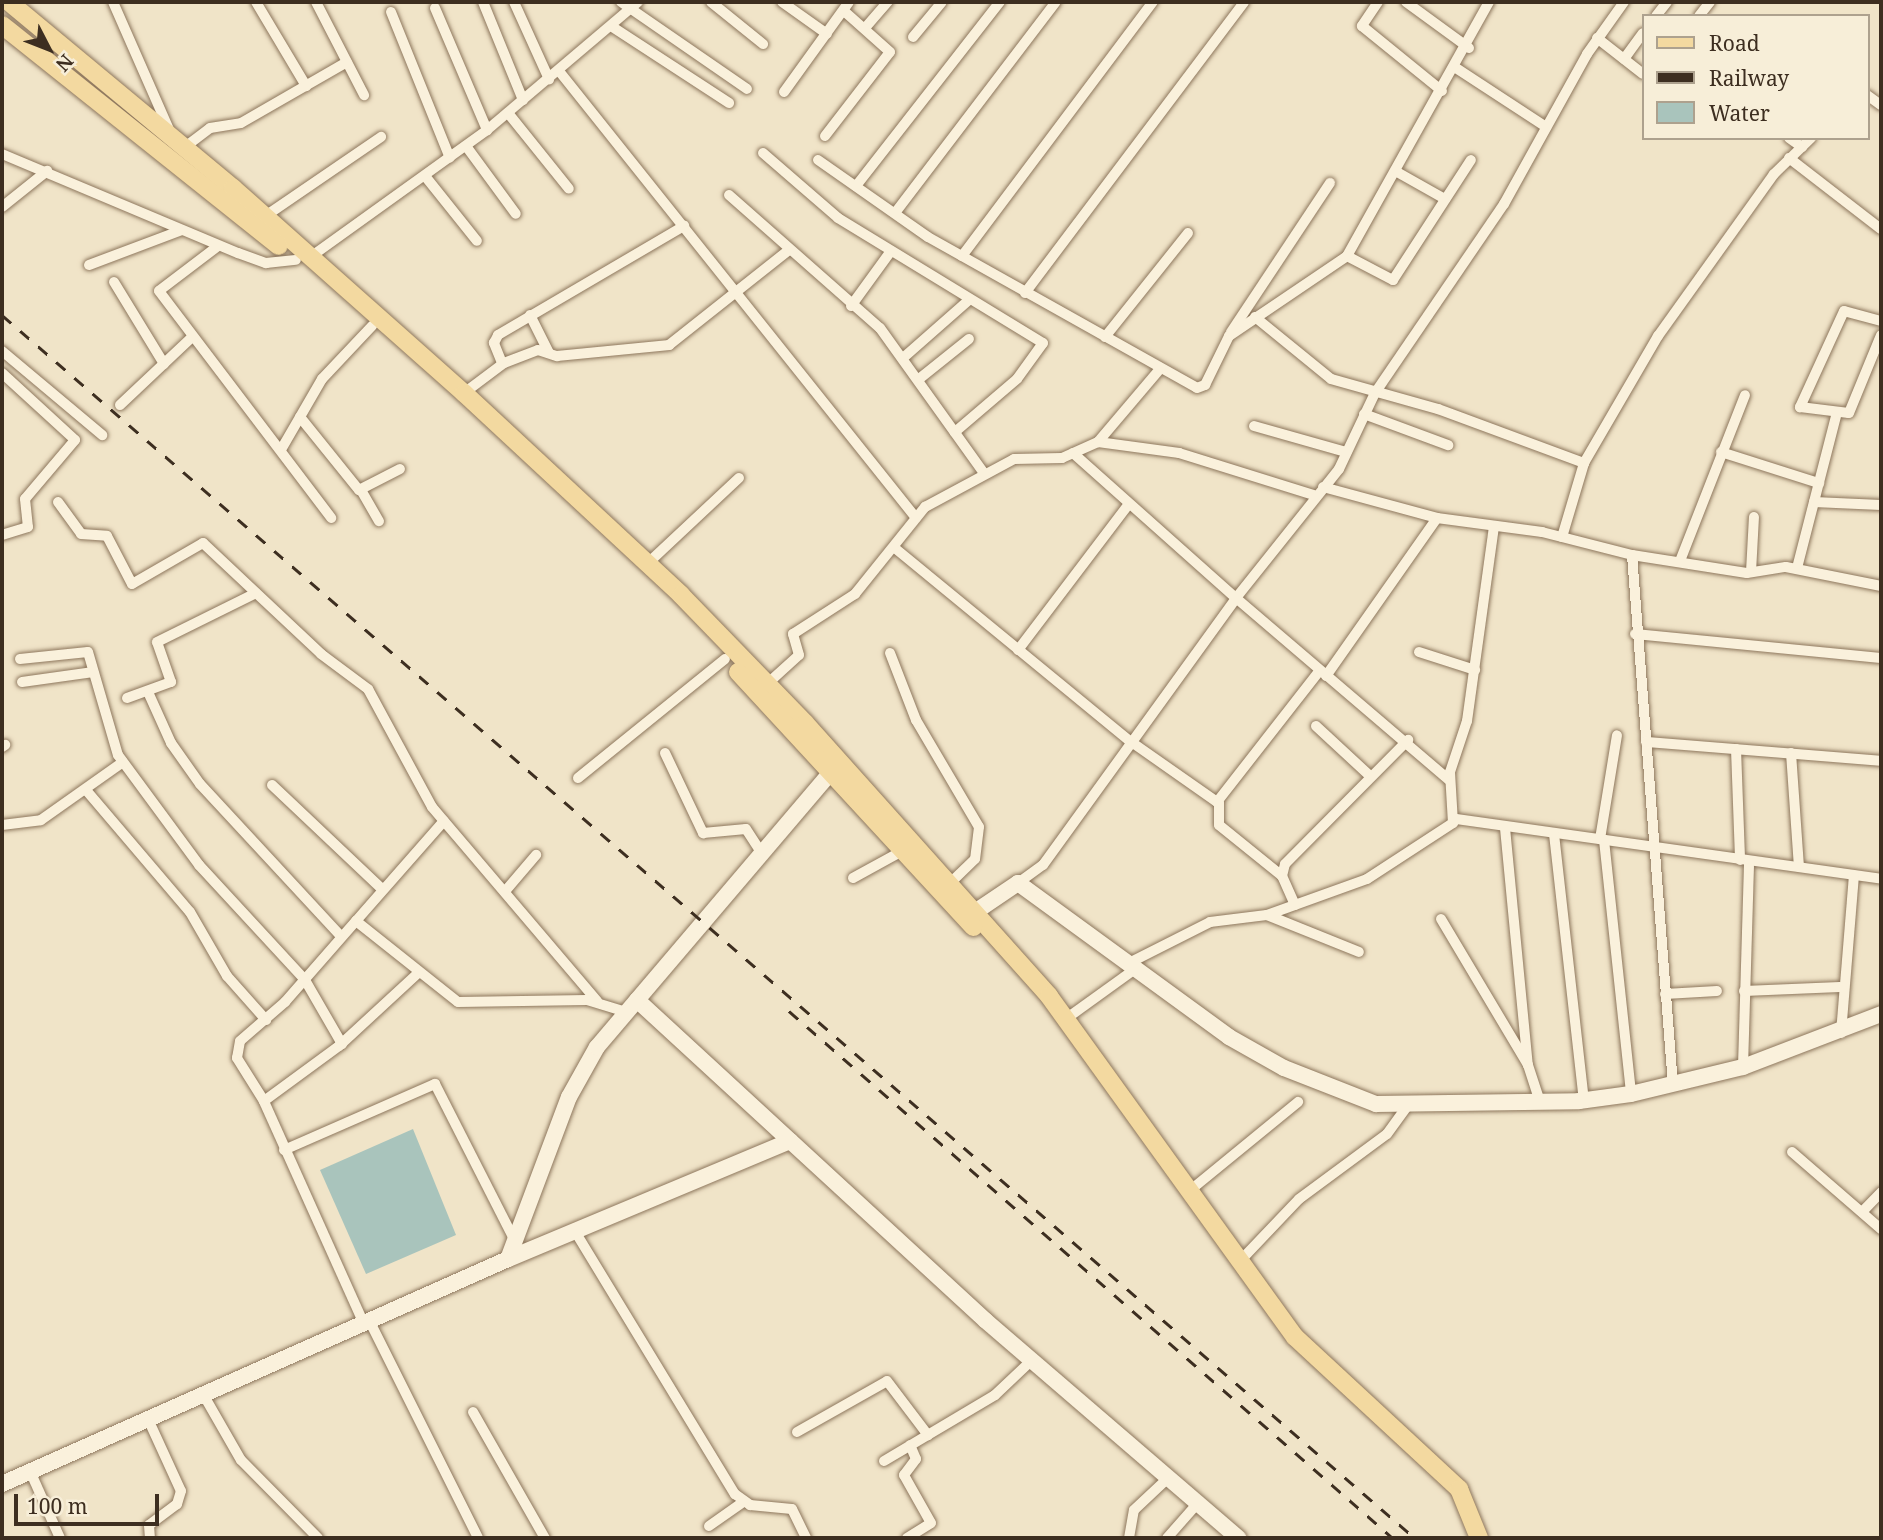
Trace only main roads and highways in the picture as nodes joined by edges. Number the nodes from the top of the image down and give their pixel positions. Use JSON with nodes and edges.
{"nodes":[{"id":1,"x":9,"y":2,"type":"edge"},
{"id":2,"x":2,"y":13,"type":"edge"},
{"id":3,"x":2,"y":25,"type":"edge"},
{"id":4,"x":253,"y":215,"type":"junction"},
{"id":5,"x":302,"y":259,"type":"junction"},
{"id":6,"x":836,"y":767,"type":"junction"},
{"id":7,"x":1061,"y":1018,"type":"junction"},
{"id":8,"x":1475,"y":1536,"type":"edge"}],
"edges":[{"from":1,"to":4,"type":"main road"},
{"from":2,"to":4,"type":"main road"},
{"from":3,"to":4,"type":"main road"},
{"from":4,"to":5,"type":"main road"},
{"from":5,"to":6,"type":"main road"},
{"from":5,"to":6,"type":"main road"},
{"from":6,"to":7,"type":"main road"},
{"from":6,"to":7,"type":"main road"},
{"from":7,"to":8,"type":"main road"}]}
